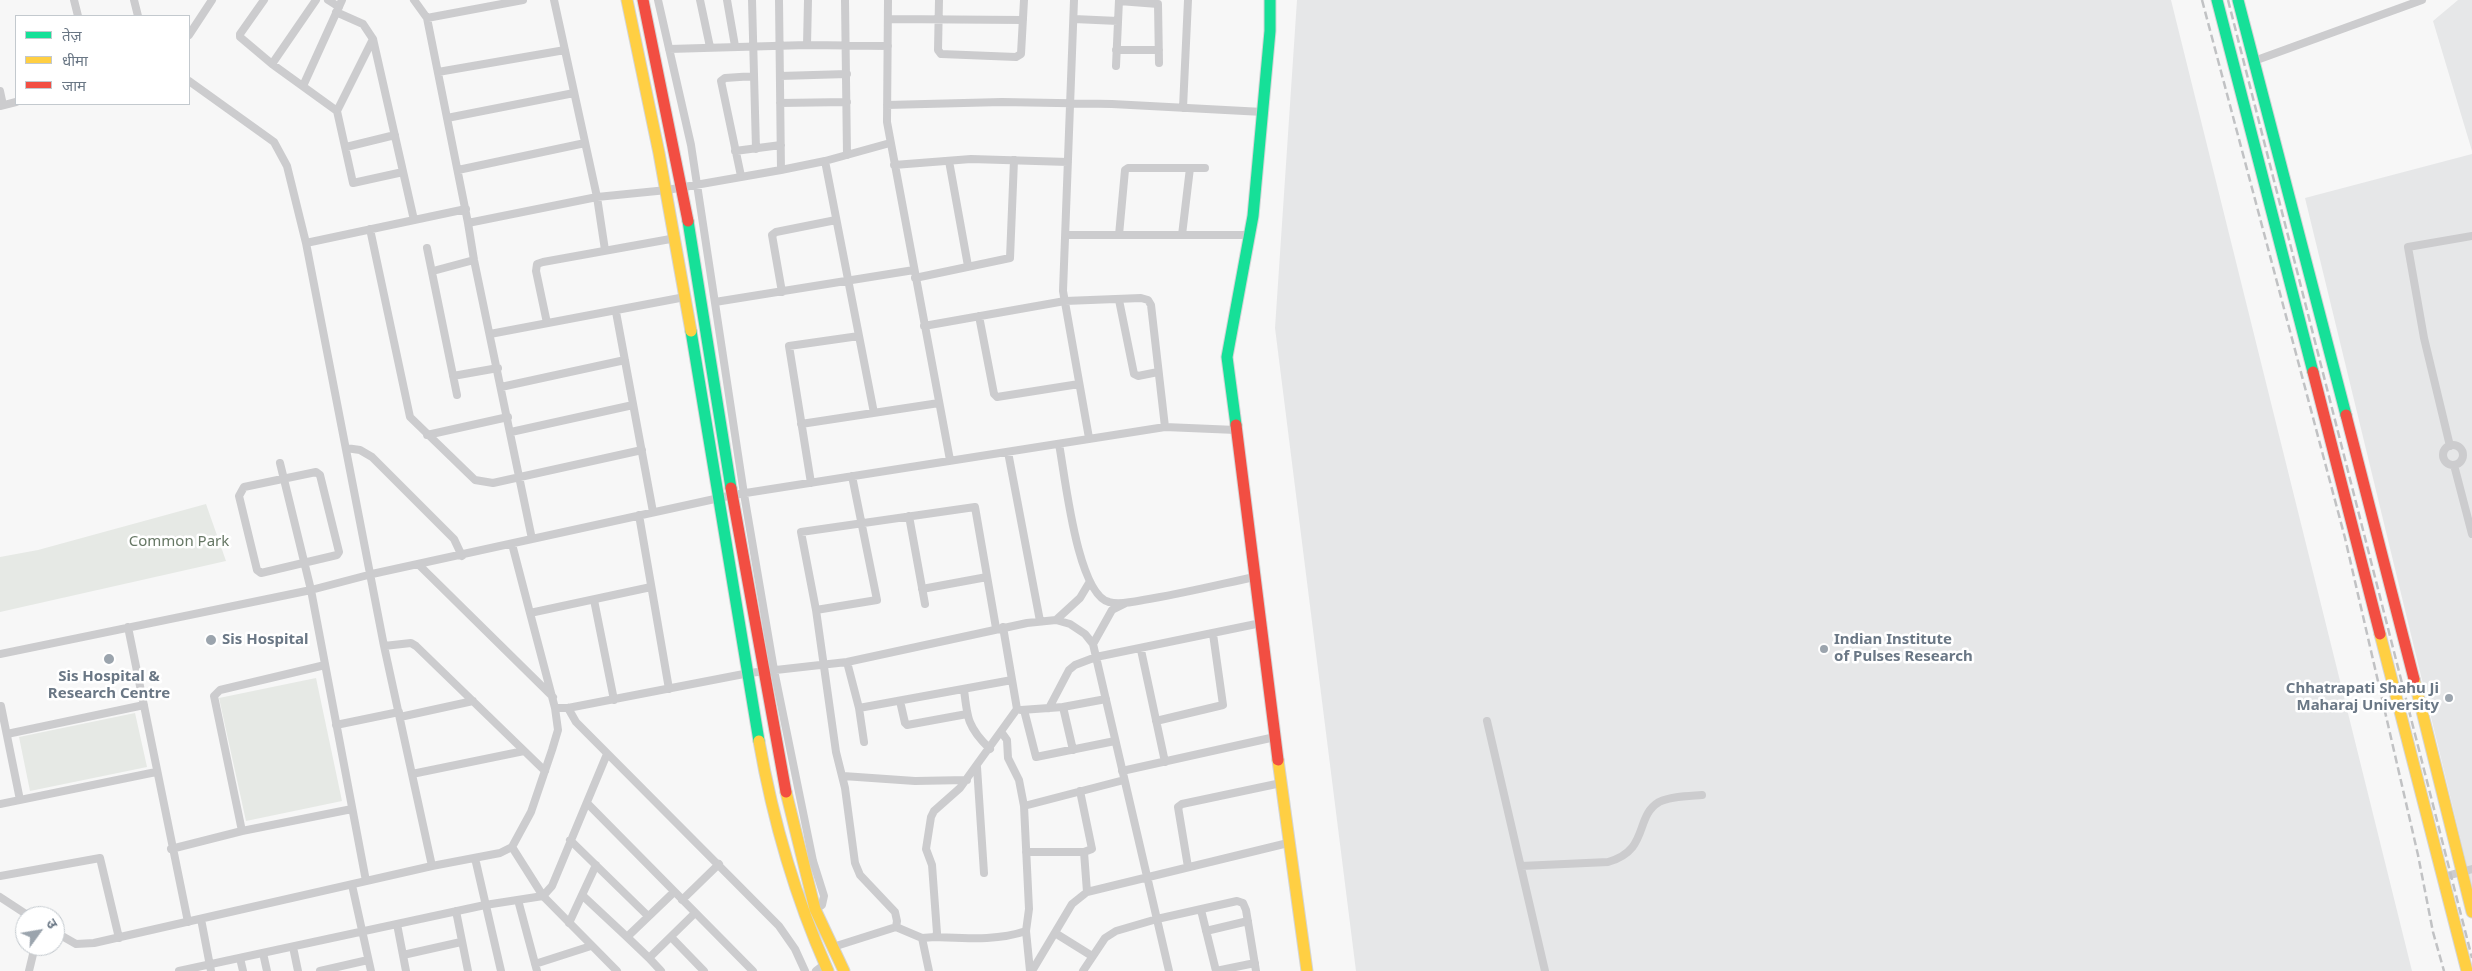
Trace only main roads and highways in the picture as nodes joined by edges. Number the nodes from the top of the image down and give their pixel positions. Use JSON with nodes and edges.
{"nodes":[{"id":1,"x":627,"y":0,"type":"edge"},
{"id":2,"x":643,"y":0,"type":"edge"},
{"id":3,"x":1270,"y":0,"type":"edge"},
{"id":4,"x":2217,"y":0,"type":"edge"},
{"id":5,"x":2238,"y":0,"type":"edge"},
{"id":6,"x":2300,"y":240,"type":"junction"},
{"id":7,"x":2281,"y":246,"type":"junction"},
{"id":8,"x":2467,"y":871,"type":"edge"},
{"id":9,"x":2472,"y":912,"type":"edge"},
{"id":10,"x":823,"y":969,"type":"edge"},
{"id":11,"x":844,"y":971,"type":"edge"},
{"id":12,"x":1307,"y":971,"type":"edge"},
{"id":13,"x":2467,"y":971,"type":"edge"}],
"edges":[{"from":1,"to":10,"type":"main road"},
{"from":2,"to":11,"type":"main road"},
{"from":3,"to":12,"type":"main road"},
{"from":4,"to":7,"type":"main road"},
{"from":5,"to":6,"type":"main road"},
{"from":6,"to":7,"type":"main road"},
{"from":6,"to":8,"type":"main road"},
{"from":7,"to":13,"type":"main road"},
{"from":8,"to":9,"type":"main road"}]}
